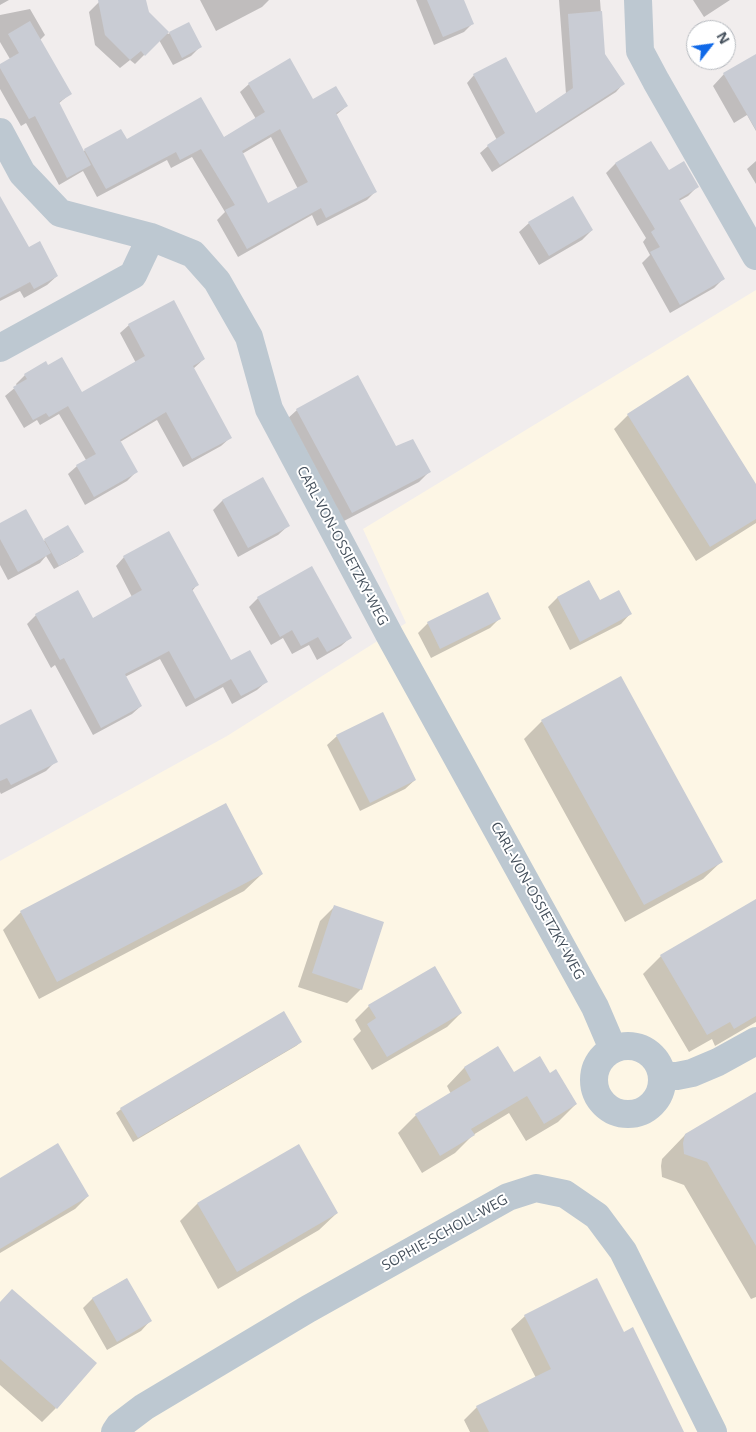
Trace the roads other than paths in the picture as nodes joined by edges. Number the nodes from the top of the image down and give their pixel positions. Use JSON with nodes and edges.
{"nodes":[{"id":1,"x":638,"y":0,"type":"edge"},
{"id":2,"x":0,"y":132,"type":"edge"},
{"id":3,"x":152,"y":237,"type":"junction"},
{"id":4,"x":755,"y":250,"type":"edge"},
{"id":5,"x":0,"y":348,"type":"edge"},
{"id":6,"x":756,"y":1041,"type":"edge"},
{"id":7,"x":613,"y":1049,"type":"junction"},
{"id":8,"x":662,"y":1076,"type":"junction"},
{"id":9,"x":115,"y":1432,"type":"edge"},
{"id":10,"x":713,"y":1432,"type":"edge"}],
"edges":[{"from":1,"to":4,"type":"street"},
{"from":2,"to":3,"type":"street","name":"CARL-VON-OSSIETZKY-WEG"},
{"from":3,"to":5,"type":"street"},
{"from":3,"to":7,"type":"street","name":"CARL-VON-OSSIETZKY-WEG"},
{"from":6,"to":8,"type":"street"},
{"from":7,"to":8,"type":"street"},
{"from":7,"to":8,"type":"street"},
{"from":9,"to":10,"type":"street","name":"SOPHIE-SCHOLL-WEG"}]}
